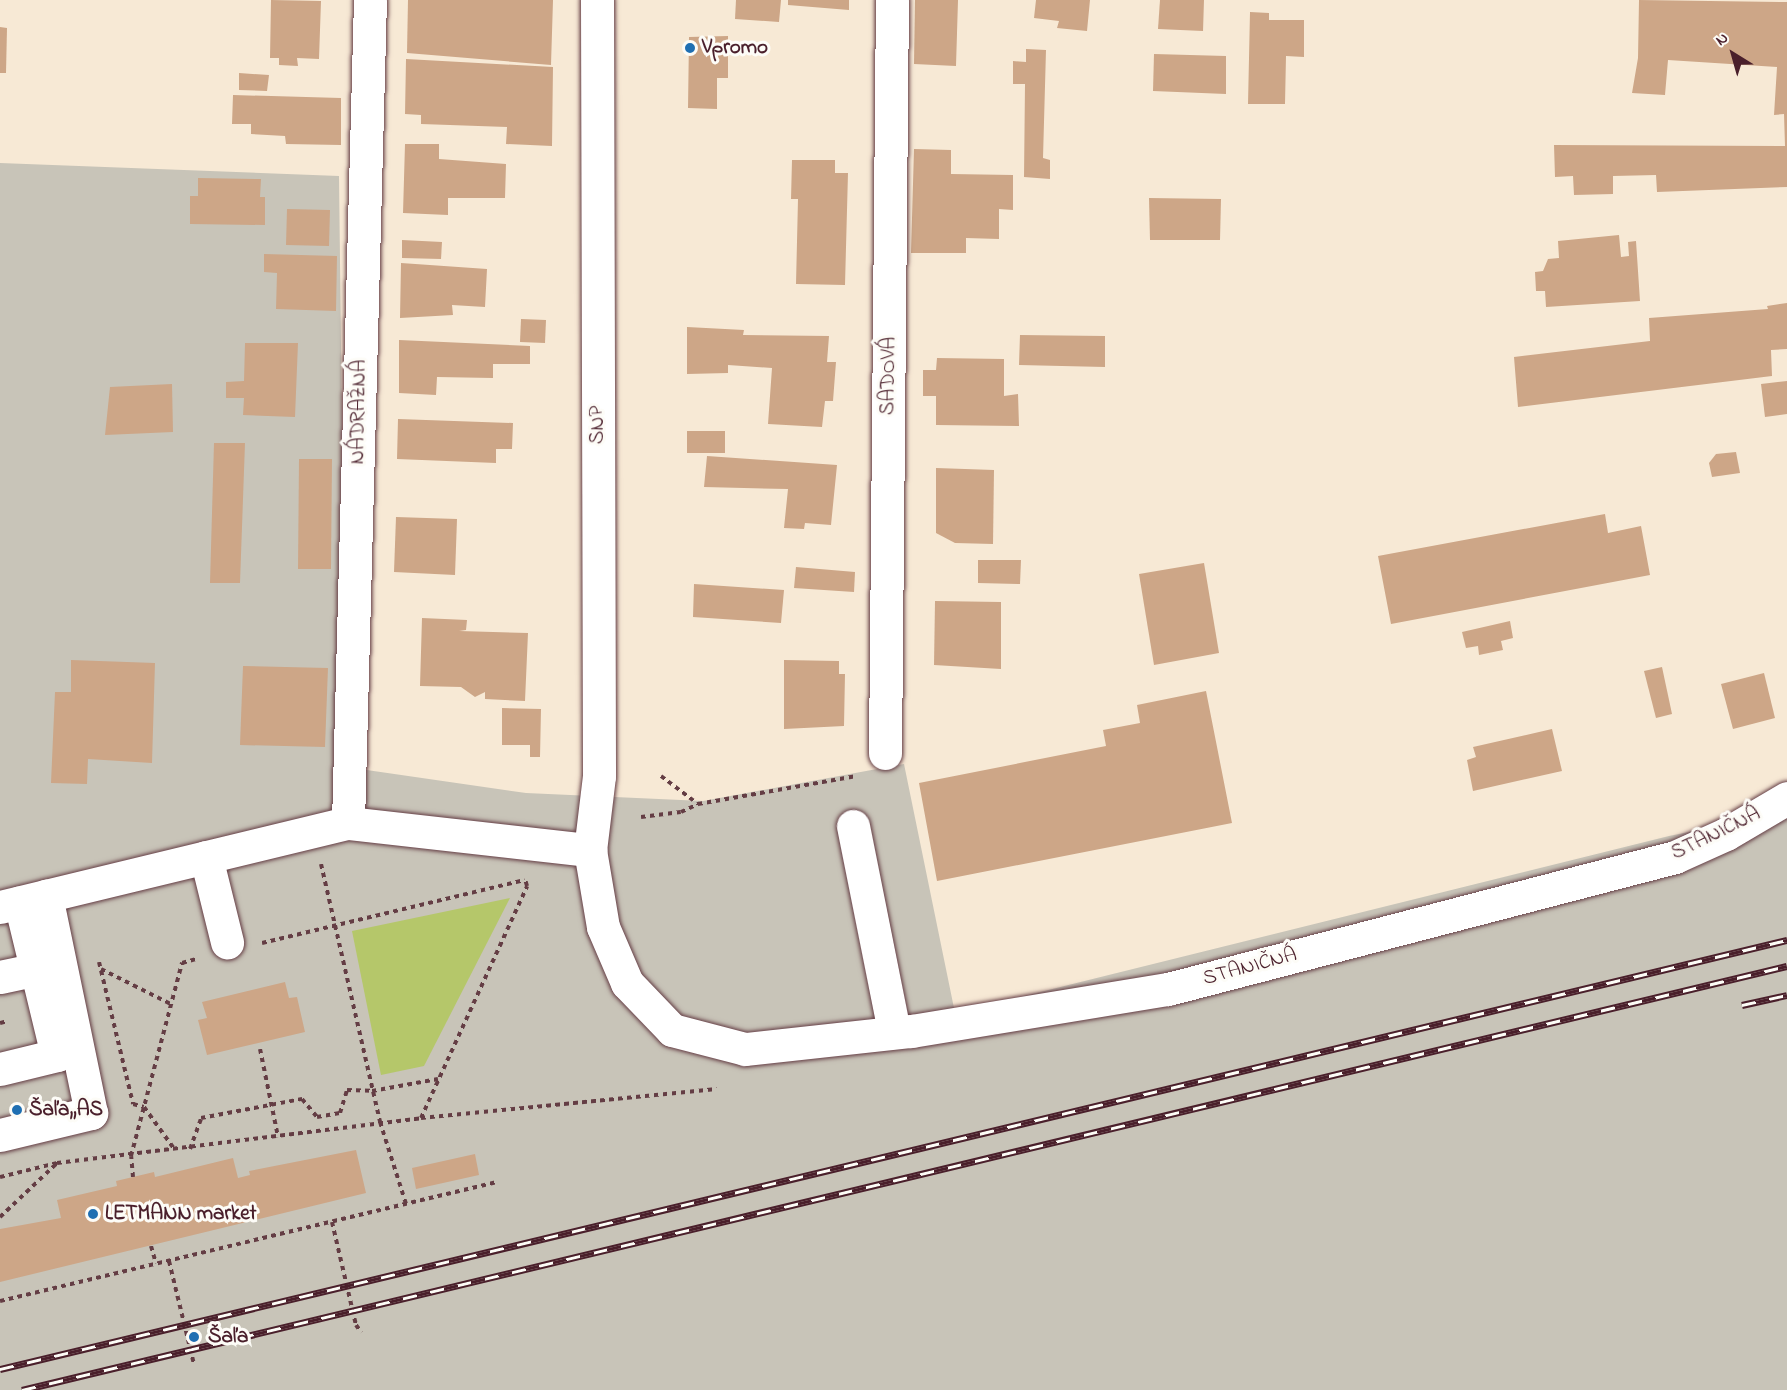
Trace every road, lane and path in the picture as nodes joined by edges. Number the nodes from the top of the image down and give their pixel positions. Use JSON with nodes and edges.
{"nodes":[{"id":1,"x":370,"y":0,"type":"edge"},
{"id":2,"x":597,"y":0,"type":"edge"},
{"id":3,"x":892,"y":0,"type":"edge"},
{"id":4,"x":885,"y":753,"type":"joint"},
{"id":5,"x":661,"y":777,"type":"dead end"},
{"id":6,"x":1787,"y":798,"type":"edge"},
{"id":7,"x":698,"y":804,"type":"junction"},
{"id":8,"x":641,"y":817,"type":"dead end"},
{"id":9,"x":348,"y":823,"type":"junction"},
{"id":10,"x":853,"y":826,"type":"dead end"},
{"id":11,"x":590,"y":850,"type":"junction"},
{"id":12,"x":318,"y":852,"type":"dead end"},
{"id":13,"x":207,"y":858,"type":"junction"},
{"id":14,"x":522,"y":872,"type":"dead end"},
{"id":15,"x":525,"y":880,"type":"junction"},
{"id":16,"x":22,"y":902,"type":"edge"},
{"id":17,"x":334,"y":926,"type":"junction"},
{"id":18,"x":229,"y":948,"type":"junction"},
{"id":19,"x":98,"y":959,"type":"dead end"},
{"id":20,"x":37,"y":969,"type":"junction"},
{"id":21,"x":100,"y":969,"type":"junction"},
{"id":22,"x":0,"y":977,"type":"edge"},
{"id":23,"x":171,"y":1004,"type":"junction"},
{"id":24,"x":8,"y":1021,"type":"dead end"},
{"id":25,"x":0,"y":1023,"type":"edge"},
{"id":26,"x":894,"y":1032,"type":"junction"},
{"id":27,"x":693,"y":1035,"type":"joint"},
{"id":28,"x":260,"y":1050,"type":"dead end"},
{"id":29,"x":0,"y":1069,"type":"edge"},
{"id":30,"x":438,"y":1079,"type":"junction"},
{"id":31,"x":717,"y":1089,"type":"dead end"},
{"id":32,"x":372,"y":1091,"type":"junction"},
{"id":33,"x":271,"y":1105,"type":"junction"},
{"id":34,"x":144,"y":1107,"type":"junction"},
{"id":35,"x":421,"y":1118,"type":"junction"},
{"id":36,"x":380,"y":1122,"type":"junction"},
{"id":37,"x":0,"y":1135,"type":"edge"},
{"id":38,"x":278,"y":1137,"type":"junction"},
{"id":39,"x":190,"y":1149,"type":"junction"},
{"id":40,"x":176,"y":1151,"type":"junction"},
{"id":41,"x":131,"y":1156,"type":"junction"},
{"id":42,"x":57,"y":1163,"type":"junction"},
{"id":43,"x":0,"y":1177,"type":"edge"},
{"id":44,"x":133,"y":1177,"type":"dead end"},
{"id":45,"x":497,"y":1182,"type":"dead end"},
{"id":46,"x":406,"y":1204,"type":"junction"},
{"id":47,"x":0,"y":1217,"type":"edge"},
{"id":48,"x":332,"y":1221,"type":"junction"},
{"id":49,"x":151,"y":1246,"type":"dead end"},
{"id":50,"x":169,"y":1261,"type":"junction"},
{"id":51,"x":156,"y":1263,"type":"junction"},
{"id":52,"x":0,"y":1301,"type":"edge"},
{"id":53,"x":361,"y":1332,"type":"dead end"},
{"id":54,"x":194,"y":1364,"type":"dead end"}],
"edges":[{"from":1,"to":9,"type":"street","name":"NÁDRAŽNÁ"},
{"from":2,"to":11,"type":"street","name":"SNP"},
{"from":3,"to":4,"type":"street","name":"SADOVÁ"},
{"from":4,"to":7,"type":"path"},
{"from":5,"to":7,"type":"path"},
{"from":6,"to":26,"type":"street","name":"STANIČNÁ"},
{"from":7,"to":8,"type":"path"},
{"from":9,"to":11,"type":"street"},
{"from":9,"to":13,"type":"street"},
{"from":10,"to":26,"type":"street"},
{"from":11,"to":27,"type":"street","name":"SNP"},
{"from":12,"to":17,"type":"path"},
{"from":13,"to":16,"type":"street"},
{"from":13,"to":18,"type":"street"},
{"from":14,"to":15,"type":"path"},
{"from":15,"to":17,"type":"path"},
{"from":15,"to":30,"type":"path"},
{"from":16,"to":20,"type":"street"},
{"from":16,"to":37,"type":"street"},
{"from":17,"to":18,"type":"path"},
{"from":17,"to":32,"type":"path"},
{"from":18,"to":23,"type":"path"},
{"from":19,"to":21,"type":"path"},
{"from":20,"to":22,"type":"street"},
{"from":20,"to":29,"type":"street"},
{"from":21,"to":23,"type":"path"},
{"from":21,"to":34,"type":"path"},
{"from":23,"to":34,"type":"path"},
{"from":24,"to":25,"type":"path"},
{"from":26,"to":27,"type":"street","name":"STANIČNÁ"},
{"from":28,"to":33,"type":"path"},
{"from":30,"to":32,"type":"path"},
{"from":30,"to":35,"type":"path"},
{"from":31,"to":35,"type":"path"},
{"from":32,"to":33,"type":"path"},
{"from":32,"to":36,"type":"path"},
{"from":33,"to":38,"type":"path"},
{"from":33,"to":39,"type":"path"},
{"from":34,"to":40,"type":"path"},
{"from":34,"to":41,"type":"path"},
{"from":35,"to":36,"type":"path"},
{"from":36,"to":38,"type":"path"},
{"from":36,"to":46,"type":"path"},
{"from":38,"to":39,"type":"path"},
{"from":39,"to":40,"type":"path"},
{"from":40,"to":41,"type":"path"},
{"from":41,"to":42,"type":"path"},
{"from":41,"to":44,"type":"path"},
{"from":42,"to":43,"type":"path"},
{"from":42,"to":47,"type":"path"},
{"from":45,"to":46,"type":"path"},
{"from":46,"to":48,"type":"path"},
{"from":48,"to":50,"type":"path"},
{"from":48,"to":53,"type":"path"},
{"from":49,"to":51,"type":"path"},
{"from":50,"to":51,"type":"path"},
{"from":50,"to":54,"type":"path"},
{"from":51,"to":52,"type":"path"}]}
